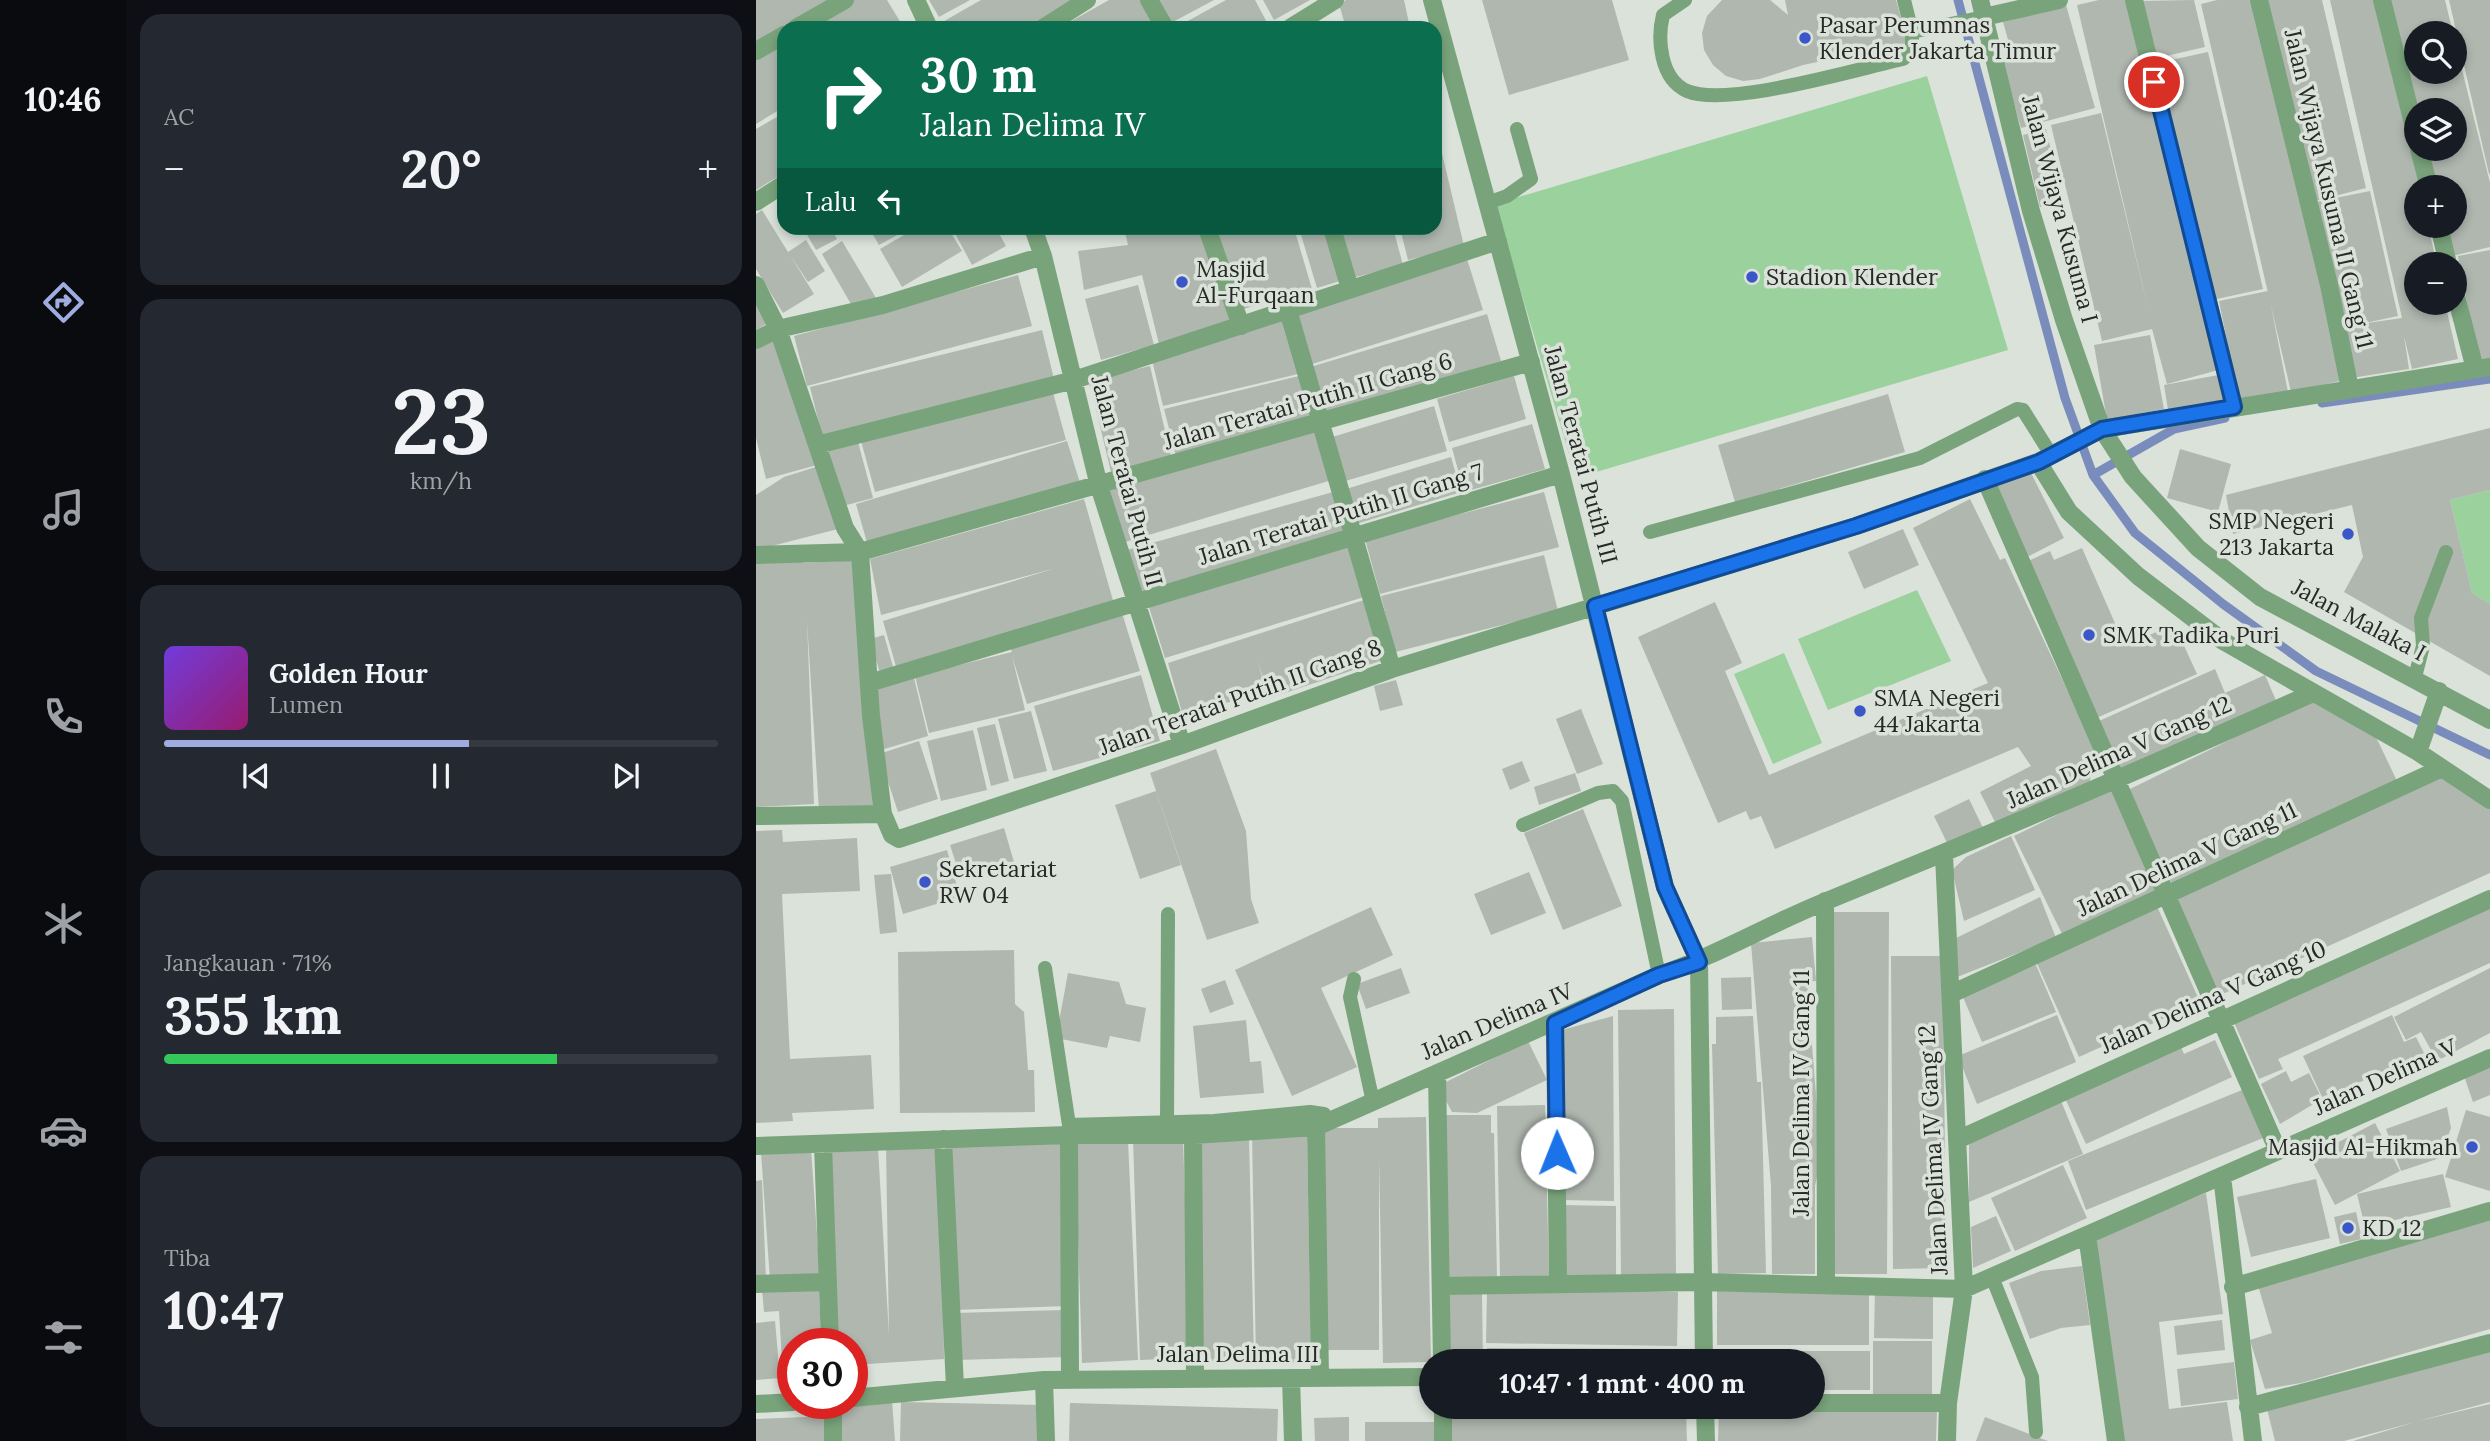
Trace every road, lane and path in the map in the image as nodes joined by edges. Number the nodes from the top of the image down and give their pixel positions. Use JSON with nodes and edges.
{"nodes":[{"id":1,"x":845,"y":0,"type":"edge"},
{"id":2,"x":916,"y":0,"type":"edge"},
{"id":3,"x":1087,"y":0,"type":"edge"},
{"id":4,"x":1149,"y":0,"type":"edge"},
{"id":5,"x":1335,"y":0,"type":"edge"},
{"id":6,"x":1432,"y":0,"type":"edge"},
{"id":7,"x":1685,"y":0,"type":"edge"},
{"id":8,"x":1904,"y":0,"type":"edge"},
{"id":9,"x":2059,"y":0,"type":"edge"},
{"id":10,"x":2134,"y":0,"type":"edge"},
{"id":11,"x":2259,"y":0,"type":"edge"},
{"id":12,"x":2382,"y":0,"type":"edge"},
{"id":13,"x":1979,"y":12,"type":"edge"},
{"id":14,"x":808,"y":21,"type":"edge"},
{"id":15,"x":926,"y":21,"type":"edge"},
{"id":16,"x":1053,"y":21,"type":"edge"},
{"id":17,"x":1161,"y":21,"type":"edge"},
{"id":18,"x":1301,"y":21,"type":"edge"},
{"id":19,"x":1438,"y":21,"type":"edge"},
{"id":20,"x":1912,"y":32,"type":"junction"},
{"id":21,"x":1442,"y":37,"type":"edge"},
{"id":22,"x":777,"y":39,"type":"edge"},
{"id":23,"x":756,"y":51,"type":"edge"},
{"id":24,"x":2407,"y":98,"type":"edge"},
{"id":25,"x":1517,"y":129,"type":"dead end"},
{"id":26,"x":777,"y":188,"type":"edge"},
{"id":27,"x":756,"y":202,"type":"edge"},
{"id":28,"x":1487,"y":203,"type":"junction"},
{"id":29,"x":1036,"y":235,"type":"edge"},
{"id":30,"x":1209,"y":235,"type":"edge"},
{"id":31,"x":1334,"y":235,"type":"edge"},
{"id":32,"x":1498,"y":242,"type":"junction"},
{"id":33,"x":1043,"y":256,"type":"junction"},
{"id":34,"x":756,"y":285,"type":"edge"},
{"id":35,"x":1350,"y":289,"type":"junction"},
{"id":36,"x":1287,"y":310,"type":"junction"},
{"id":37,"x":2463,"y":315,"type":"edge"},
{"id":38,"x":1241,"y":326,"type":"junction"},
{"id":39,"x":778,"y":328,"type":"junction"},
{"id":40,"x":756,"y":340,"type":"edge"},
{"id":41,"x":1531,"y":362,"type":"junction"},
{"id":42,"x":2482,"y":368,"type":"edge"},
{"id":43,"x":1074,"y":380,"type":"junction"},
{"id":44,"x":2350,"y":389,"type":"junction"},
{"id":45,"x":2234,"y":407,"type":"junction"},
{"id":46,"x":1321,"y":424,"type":"junction"},
{"id":47,"x":2096,"y":431,"type":"junction"},
{"id":48,"x":817,"y":445,"type":"junction"},
{"id":49,"x":2051,"y":456,"type":"junction"},
{"id":50,"x":1561,"y":474,"type":"junction"},
{"id":51,"x":1986,"y":479,"type":"junction"},
{"id":52,"x":1099,"y":486,"type":"junction"},
{"id":53,"x":1650,"y":532,"type":"dead end"},
{"id":54,"x":1355,"y":535,"type":"junction"},
{"id":55,"x":860,"y":552,"type":"junction"},
{"id":56,"x":2446,"y":552,"type":"dead end"},
{"id":57,"x":756,"y":555,"type":"edge"},
{"id":58,"x":1134,"y":602,"type":"junction"},
{"id":59,"x":1595,"y":606,"type":"junction"},
{"id":60,"x":1392,"y":669,"type":"junction"},
{"id":61,"x":2414,"y":677,"type":"junction"},
{"id":62,"x":869,"y":683,"type":"junction"},
{"id":63,"x":2313,"y":694,"type":"junction"},
{"id":64,"x":2437,"y":694,"type":"junction"},
{"id":65,"x":2490,"y":720,"type":"edge"},
{"id":66,"x":2420,"y":743,"type":"junction"},
{"id":67,"x":1182,"y":745,"type":"junction"},
{"id":68,"x":2442,"y":768,"type":"junction"},
{"id":69,"x":2117,"y":780,"type":"junction"},
{"id":70,"x":2490,"y":800,"type":"edge"},
{"id":71,"x":883,"y":814,"type":"junction"},
{"id":72,"x":756,"y":816,"type":"edge"},
{"id":73,"x":1522,"y":825,"type":"dead end"},
{"id":74,"x":1944,"y":855,"type":"junction"},
{"id":75,"x":2167,"y":896,"type":"junction"},
{"id":76,"x":2490,"y":899,"type":"edge"},
{"id":77,"x":1825,"y":901,"type":"junction"},
{"id":78,"x":1168,"y":914,"type":"dead end"},
{"id":79,"x":1699,"y":962,"type":"junction"},
{"id":80,"x":1045,"y":968,"type":"dead end"},
{"id":81,"x":1659,"y":975,"type":"junction"},
{"id":82,"x":1354,"y":979,"type":"dead end"},
{"id":83,"x":1951,"y":993,"type":"junction"},
{"id":84,"x":2221,"y":1019,"type":"junction"},
{"id":85,"x":1555,"y":1023,"type":"junction"},
{"id":86,"x":2490,"y":1058,"type":"edge"},
{"id":87,"x":1437,"y":1073,"type":"junction"},
{"id":88,"x":1373,"y":1102,"type":"junction"},
{"id":89,"x":1167,"y":1123,"type":"junction"},
{"id":90,"x":1322,"y":1125,"type":"junction"},
{"id":91,"x":1069,"y":1135,"type":"junction"},
{"id":92,"x":1193,"y":1135,"type":"junction"},
{"id":93,"x":943,"y":1139,"type":"junction"},
{"id":94,"x":1957,"y":1140,"type":"junction"},
{"id":95,"x":823,"y":1144,"type":"junction"},
{"id":96,"x":756,"y":1146,"type":"edge"},
{"id":97,"x":2278,"y":1151,"type":"junction"},
{"id":98,"x":2222,"y":1176,"type":"junction"},
{"id":99,"x":2490,"y":1211,"type":"edge"},
{"id":100,"x":2087,"y":1235,"type":"junction"},
{"id":101,"x":1992,"y":1277,"type":"junction"},
{"id":102,"x":828,"y":1282,"type":"junction"},
{"id":103,"x":1702,"y":1282,"type":"junction"},
{"id":104,"x":1558,"y":1283,"type":"junction"},
{"id":105,"x":756,"y":1284,"type":"edge"},
{"id":106,"x":1826,"y":1285,"type":"junction"},
{"id":107,"x":1441,"y":1286,"type":"junction"},
{"id":108,"x":2233,"y":1287,"type":"junction"},
{"id":109,"x":1964,"y":1289,"type":"junction"},
{"id":110,"x":829,"y":1328,"type":"edge"},
{"id":111,"x":2490,"y":1343,"type":"edge"},
{"id":112,"x":1441,"y":1349,"type":"edge"},
{"id":113,"x":1704,"y":1349,"type":"edge"},
{"id":114,"x":1419,"y":1377,"type":"edge"},
{"id":115,"x":1291,"y":1378,"type":"junction"},
{"id":116,"x":1320,"y":1378,"type":"junction"},
{"id":117,"x":1195,"y":1379,"type":"junction"},
{"id":118,"x":1044,"y":1380,"type":"junction"},
{"id":119,"x":1070,"y":1380,"type":"junction"},
{"id":120,"x":956,"y":1387,"type":"junction"},
{"id":121,"x":868,"y":1396,"type":"edge"},
{"id":122,"x":777,"y":1403,"type":"edge"},
{"id":123,"x":1825,"y":1403,"type":"edge"},
{"id":124,"x":1948,"y":1403,"type":"junction"},
{"id":125,"x":756,"y":1404,"type":"edge"},
{"id":126,"x":2248,"y":1407,"type":"junction"},
{"id":127,"x":833,"y":1419,"type":"edge"},
{"id":128,"x":1443,"y":1419,"type":"edge"},
{"id":129,"x":1705,"y":1419,"type":"edge"},
{"id":130,"x":2036,"y":1432,"type":"dead end"},
{"id":131,"x":833,"y":1441,"type":"edge"},
{"id":132,"x":1046,"y":1441,"type":"edge"},
{"id":133,"x":1293,"y":1441,"type":"edge"},
{"id":134,"x":1443,"y":1441,"type":"edge"},
{"id":135,"x":1706,"y":1441,"type":"edge"},
{"id":136,"x":1947,"y":1441,"type":"edge"},
{"id":137,"x":2116,"y":1441,"type":"edge"},
{"id":138,"x":2253,"y":1441,"type":"edge"}],
"edges":[{"from":1,"to":14,"type":"street"},
{"from":2,"to":15,"type":"street"},
{"from":3,"to":16,"type":"street"},
{"from":4,"to":17,"type":"street"},
{"from":5,"to":18,"type":"street"},
{"from":6,"to":19,"type":"street","name":"Jalan Teratai Putih III"},
{"from":7,"to":20,"type":"lane"},
{"from":8,"to":20,"type":"lane"},
{"from":9,"to":13,"type":"street"},
{"from":10,"to":45,"type":"street"},
{"from":11,"to":44,"type":"street","name":"Jalan Wijaya Kusuma II Gang 11"},
{"from":12,"to":24,"type":"street"},
{"from":13,"to":20,"type":"lane"},
{"from":13,"to":47,"type":"street","name":"Jalan Wijaya Kusuma I"},
{"from":21,"to":28,"type":"street","name":"Jalan Teratai Putih III"},
{"from":22,"to":23,"type":"street"},
{"from":25,"to":28,"type":"lane"},
{"from":26,"to":27,"type":"street"},
{"from":28,"to":32,"type":"street","name":"Jalan Teratai Putih III"},
{"from":29,"to":33,"type":"street","name":"Jalan Teratai Putih II"},
{"from":30,"to":38,"type":"street"},
{"from":31,"to":35,"type":"street"},
{"from":32,"to":35,"type":"street"},
{"from":32,"to":41,"type":"street","name":"Jalan Teratai Putih III"},
{"from":33,"to":39,"type":"street"},
{"from":33,"to":43,"type":"street","name":"Jalan Teratai Putih II"},
{"from":34,"to":39,"type":"street"},
{"from":35,"to":36,"type":"street"},
{"from":36,"to":38,"type":"street"},
{"from":36,"to":46,"type":"street"},
{"from":37,"to":42,"type":"street"},
{"from":38,"to":43,"type":"street"},
{"from":39,"to":40,"type":"street"},
{"from":39,"to":48,"type":"street"},
{"from":41,"to":46,"type":"street","name":"Jalan Teratai Putih II Gang 6"},
{"from":41,"to":50,"type":"street","name":"Jalan Teratai Putih III"},
{"from":42,"to":44,"type":"street"},
{"from":43,"to":48,"type":"street"},
{"from":43,"to":52,"type":"street","name":"Jalan Teratai Putih II"},
{"from":44,"to":45,"type":"street"},
{"from":45,"to":47,"type":"street"},
{"from":46,"to":52,"type":"street","name":"Jalan Teratai Putih II Gang 6"},
{"from":46,"to":54,"type":"street"},
{"from":47,"to":49,"type":"street"},
{"from":47,"to":61,"type":"street","name":"Jalan Malaka I"},
{"from":48,"to":55,"type":"street"},
{"from":49,"to":51,"type":"street"},
{"from":49,"to":53,"type":"lane"},
{"from":49,"to":63,"type":"street"},
{"from":50,"to":54,"type":"street","name":"Jalan Teratai Putih II Gang 7"},
{"from":50,"to":59,"type":"street","name":"Jalan Teratai Putih III"},
{"from":51,"to":59,"type":"street"},
{"from":51,"to":69,"type":"street"},
{"from":52,"to":55,"type":"street","name":"Jalan Teratai Putih II Gang 6"},
{"from":52,"to":58,"type":"street","name":"Jalan Teratai Putih II"},
{"from":54,"to":58,"type":"street","name":"Jalan Teratai Putih II Gang 7"},
{"from":54,"to":60,"type":"street"},
{"from":55,"to":57,"type":"street","name":"Jalan Teratai Putih II Gang 6"},
{"from":55,"to":62,"type":"street"},
{"from":56,"to":61,"type":"lane"},
{"from":58,"to":62,"type":"street","name":"Jalan Teratai Putih II Gang 7"},
{"from":58,"to":67,"type":"street","name":"Jalan Teratai Putih II"},
{"from":59,"to":60,"type":"street","name":"Jalan Teratai Putih II Gang 8"},
{"from":59,"to":79,"type":"street","name":"Jalan Teratai Putih III"},
{"from":60,"to":67,"type":"street","name":"Jalan Teratai Putih II Gang 8"},
{"from":61,"to":64,"type":"street","name":"Jalan Malaka I"},
{"from":62,"to":71,"type":"street"},
{"from":63,"to":66,"type":"street"},
{"from":63,"to":69,"type":"street","name":"Jalan Delima V Gang 12"},
{"from":64,"to":65,"type":"street","name":"Jalan Malaka I"},
{"from":64,"to":66,"type":"street"},
{"from":66,"to":68,"type":"street"},
{"from":67,"to":71,"type":"street","name":"Jalan Teratai Putih II Gang 8"},
{"from":68,"to":70,"type":"street"},
{"from":68,"to":75,"type":"street","name":"Jalan Delima V Gang 11"},
{"from":69,"to":74,"type":"street","name":"Jalan Delima V Gang 12"},
{"from":69,"to":75,"type":"street"},
{"from":71,"to":72,"type":"street"},
{"from":73,"to":81,"type":"lane"},
{"from":74,"to":77,"type":"street","name":"Jalan Delima IV"},
{"from":74,"to":83,"type":"street","name":"Jalan Delima IV Gang 12"},
{"from":75,"to":83,"type":"street","name":"Jalan Delima V Gang 11"},
{"from":75,"to":84,"type":"street"},
{"from":76,"to":84,"type":"street","name":"Jalan Delima V Gang 10"},
{"from":77,"to":79,"type":"street","name":"Jalan Delima IV"},
{"from":77,"to":106,"type":"street","name":"Jalan Delima IV Gang 11"},
{"from":78,"to":89,"type":"lane"},
{"from":79,"to":81,"type":"street","name":"Jalan Delima IV"},
{"from":79,"to":103,"type":"street"},
{"from":80,"to":89,"type":"lane"},
{"from":81,"to":85,"type":"street","name":"Jalan Delima IV"},
{"from":82,"to":88,"type":"lane"},
{"from":83,"to":94,"type":"street","name":"Jalan Delima IV Gang 12"},
{"from":84,"to":94,"type":"street","name":"Jalan Delima V Gang 10"},
{"from":84,"to":97,"type":"street"},
{"from":85,"to":87,"type":"street","name":"Jalan Delima IV"},
{"from":85,"to":104,"type":"street"},
{"from":86,"to":97,"type":"street","name":"Jalan Delima V"},
{"from":87,"to":88,"type":"street","name":"Jalan Delima IV"},
{"from":87,"to":107,"type":"street"},
{"from":88,"to":90,"type":"street","name":"Jalan Delima IV"},
{"from":89,"to":90,"type":"lane"},
{"from":90,"to":92,"type":"street"},
{"from":90,"to":116,"type":"street"},
{"from":91,"to":92,"type":"street"},
{"from":91,"to":93,"type":"street"},
{"from":91,"to":119,"type":"street"},
{"from":92,"to":117,"type":"street"},
{"from":93,"to":95,"type":"street"},
{"from":93,"to":120,"type":"street"},
{"from":94,"to":109,"type":"street","name":"Jalan Delima IV Gang 12"},
{"from":95,"to":96,"type":"street"},
{"from":95,"to":102,"type":"street"},
{"from":97,"to":98,"type":"street","name":"Jalan Delima V"},
{"from":98,"to":100,"type":"street","name":"Jalan Delima V"},
{"from":98,"to":108,"type":"street"},
{"from":99,"to":108,"type":"street"},
{"from":100,"to":101,"type":"street","name":"Jalan Delima V"},
{"from":100,"to":137,"type":"street"},
{"from":101,"to":109,"type":"street","name":"Jalan Delima V"},
{"from":101,"to":130,"type":"lane"},
{"from":102,"to":105,"type":"street"},
{"from":102,"to":110,"type":"street"},
{"from":103,"to":104,"type":"street"},
{"from":103,"to":106,"type":"street"},
{"from":103,"to":113,"type":"street"},
{"from":104,"to":107,"type":"street"},
{"from":106,"to":109,"type":"street"},
{"from":107,"to":112,"type":"street"},
{"from":108,"to":126,"type":"street"},
{"from":109,"to":124,"type":"street","name":"Jalan Delima IV Gang 12"},
{"from":111,"to":126,"type":"street"},
{"from":114,"to":116,"type":"street","name":"Jalan Delima III"},
{"from":115,"to":116,"type":"street","name":"Jalan Delima III"},
{"from":115,"to":117,"type":"street","name":"Jalan Delima III"},
{"from":115,"to":133,"type":"street"},
{"from":117,"to":119,"type":"street","name":"Jalan Delima III"},
{"from":118,"to":119,"type":"street","name":"Jalan Delima III"},
{"from":118,"to":120,"type":"street","name":"Jalan Delima III"},
{"from":118,"to":132,"type":"street"},
{"from":120,"to":121,"type":"street","name":"Jalan Delima III"},
{"from":122,"to":125,"type":"street"},
{"from":123,"to":124,"type":"street"},
{"from":124,"to":136,"type":"street","name":"Jalan Delima IV Gang 12"},
{"from":126,"to":138,"type":"street"},
{"from":127,"to":131,"type":"street"},
{"from":128,"to":134,"type":"street"},
{"from":129,"to":135,"type":"street"}]}
